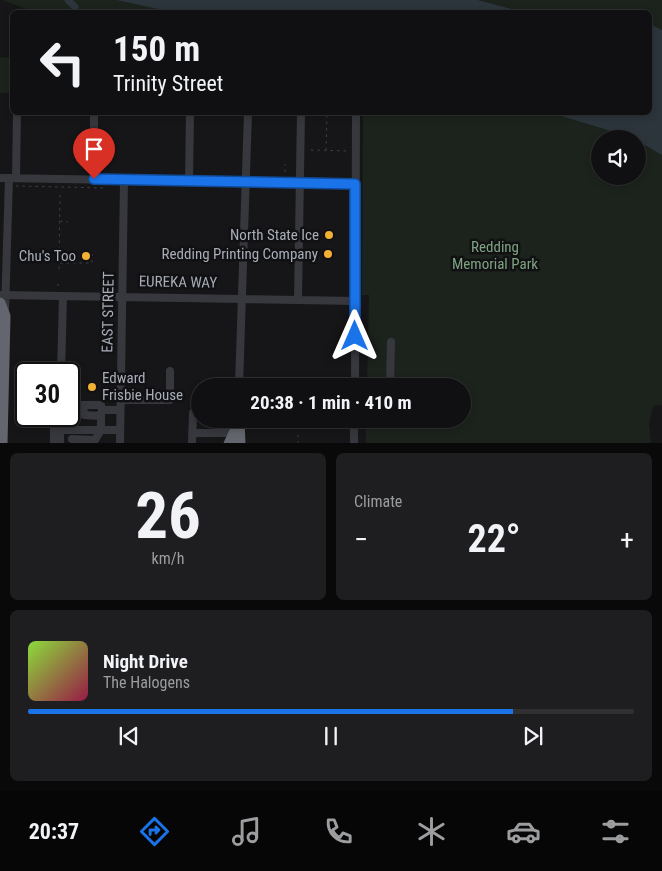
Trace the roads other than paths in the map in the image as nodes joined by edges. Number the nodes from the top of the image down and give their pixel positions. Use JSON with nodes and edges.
{"nodes":[{"id":1,"x":17,"y":115,"type":"edge"},
{"id":2,"x":94,"y":115,"type":"edge"},
{"id":3,"x":190,"y":115,"type":"edge"},
{"id":4,"x":248,"y":115,"type":"edge"},
{"id":5,"x":301,"y":115,"type":"edge"},
{"id":6,"x":353,"y":115,"type":"edge"},
{"id":7,"x":0,"y":178,"type":"edge"},
{"id":8,"x":13,"y":178,"type":"junction"},
{"id":9,"x":94,"y":179,"type":"junction"},
{"id":10,"x":124,"y":180,"type":"junction"},
{"id":11,"x":189,"y":182,"type":"junction"},
{"id":12,"x":246,"y":183,"type":"junction"},
{"id":13,"x":300,"y":183,"type":"junction"},
{"id":14,"x":355,"y":184,"type":"junction"},
{"id":15,"x":64,"y":296,"type":"junction"},
{"id":16,"x":122,"y":297,"type":"junction"},
{"id":17,"x":2,"y":298,"type":"edge"},
{"id":18,"x":241,"y":298,"type":"junction"},
{"id":19,"x":298,"y":300,"type":"junction"},
{"id":20,"x":355,"y":301,"type":"junction"},
{"id":21,"x":2,"y":331,"type":"edge"},
{"id":22,"x":391,"y":342,"type":"dead end"},
{"id":23,"x":61,"y":362,"type":"edge"},
{"id":24,"x":170,"y":371,"type":"dead end"},
{"id":25,"x":239,"y":378,"type":"edge"},
{"id":26,"x":355,"y":378,"type":"edge"},
{"id":27,"x":390,"y":378,"type":"edge"},
{"id":28,"x":120,"y":400,"type":"junction"},
{"id":29,"x":80,"y":405,"type":"edge"},
{"id":30,"x":120,"y":410,"type":"junction"},
{"id":31,"x":101,"y":413,"type":"junction"},
{"id":32,"x":54,"y":427,"type":"edge"},
{"id":33,"x":192,"y":428,"type":"edge"},
{"id":34,"x":239,"y":428,"type":"edge"},
{"id":35,"x":354,"y":428,"type":"edge"},
{"id":36,"x":60,"y":430,"type":"joint"},
{"id":37,"x":72,"y":430,"type":"junction"},
{"id":38,"x":101,"y":430,"type":"junction"},
{"id":39,"x":120,"y":430,"type":"junction"},
{"id":40,"x":192,"y":433,"type":"junction"},
{"id":41,"x":216,"y":434,"type":"junction"},
{"id":42,"x":232,"y":438,"type":"edge"},
{"id":43,"x":72,"y":441,"type":"edge"},
{"id":44,"x":95,"y":442,"type":"edge"},
{"id":45,"x":2,"y":443,"type":"edge"},
{"id":46,"x":54,"y":443,"type":"edge"},
{"id":47,"x":60,"y":443,"type":"edge"},
{"id":48,"x":120,"y":443,"type":"edge"},
{"id":49,"x":192,"y":443,"type":"edge"},
{"id":50,"x":215,"y":443,"type":"edge"},
{"id":51,"x":240,"y":443,"type":"edge"},
{"id":52,"x":354,"y":443,"type":"edge"}],
"edges":[{"from":1,"to":8,"type":"street"},
{"from":2,"to":9,"type":"street"},
{"from":3,"to":11,"type":"street"},
{"from":4,"to":12,"type":"street"},
{"from":5,"to":13,"type":"street"},
{"from":6,"to":14,"type":"street"},
{"from":7,"to":8,"type":"street"},
{"from":8,"to":9,"type":"street"},
{"from":8,"to":17,"type":"street"},
{"from":9,"to":10,"type":"street"},
{"from":10,"to":11,"type":"street"},
{"from":10,"to":16,"type":"street","name":"EAST STREET"},
{"from":11,"to":12,"type":"street"},
{"from":12,"to":13,"type":"street"},
{"from":12,"to":18,"type":"street"},
{"from":13,"to":14,"type":"street"},
{"from":13,"to":19,"type":"street"},
{"from":14,"to":20,"type":"street"},
{"from":15,"to":16,"type":"street","name":"EUREKA WAY"},
{"from":15,"to":17,"type":"street","name":"EUREKA WAY"},
{"from":15,"to":23,"type":"street"},
{"from":16,"to":18,"type":"street","name":"EUREKA WAY"},
{"from":16,"to":28,"type":"street","name":"EAST STREET"},
{"from":17,"to":21,"type":"highway"},
{"from":18,"to":19,"type":"street","name":"EUREKA WAY"},
{"from":18,"to":25,"type":"street"},
{"from":19,"to":20,"type":"street","name":"EUREKA WAY"},
{"from":20,"to":26,"type":"street"},
{"from":21,"to":45,"type":"highway"},
{"from":22,"to":27,"type":"street"},
{"from":24,"to":28,"type":"street"},
{"from":28,"to":30,"type":"street","name":"EAST STREET"},
{"from":29,"to":31,"type":"street"},
{"from":30,"to":31,"type":"street"},
{"from":30,"to":39,"type":"street","name":"EAST STREET"},
{"from":31,"to":38,"type":"street"},
{"from":32,"to":46,"type":"street"},
{"from":33,"to":40,"type":"street"},
{"from":34,"to":51,"type":"highway"},
{"from":35,"to":52,"type":"street"},
{"from":36,"to":37,"type":"street"},
{"from":36,"to":47,"type":"street"},
{"from":37,"to":38,"type":"street"},
{"from":37,"to":43,"type":"street"},
{"from":38,"to":39,"type":"street"},
{"from":38,"to":44,"type":"street"},
{"from":39,"to":48,"type":"street","name":"EAST STREET"},
{"from":40,"to":41,"type":"street"},
{"from":40,"to":49,"type":"street"},
{"from":41,"to":42,"type":"street"},
{"from":41,"to":50,"type":"street"},
{"from":43,"to":44,"type":"street"}]}
